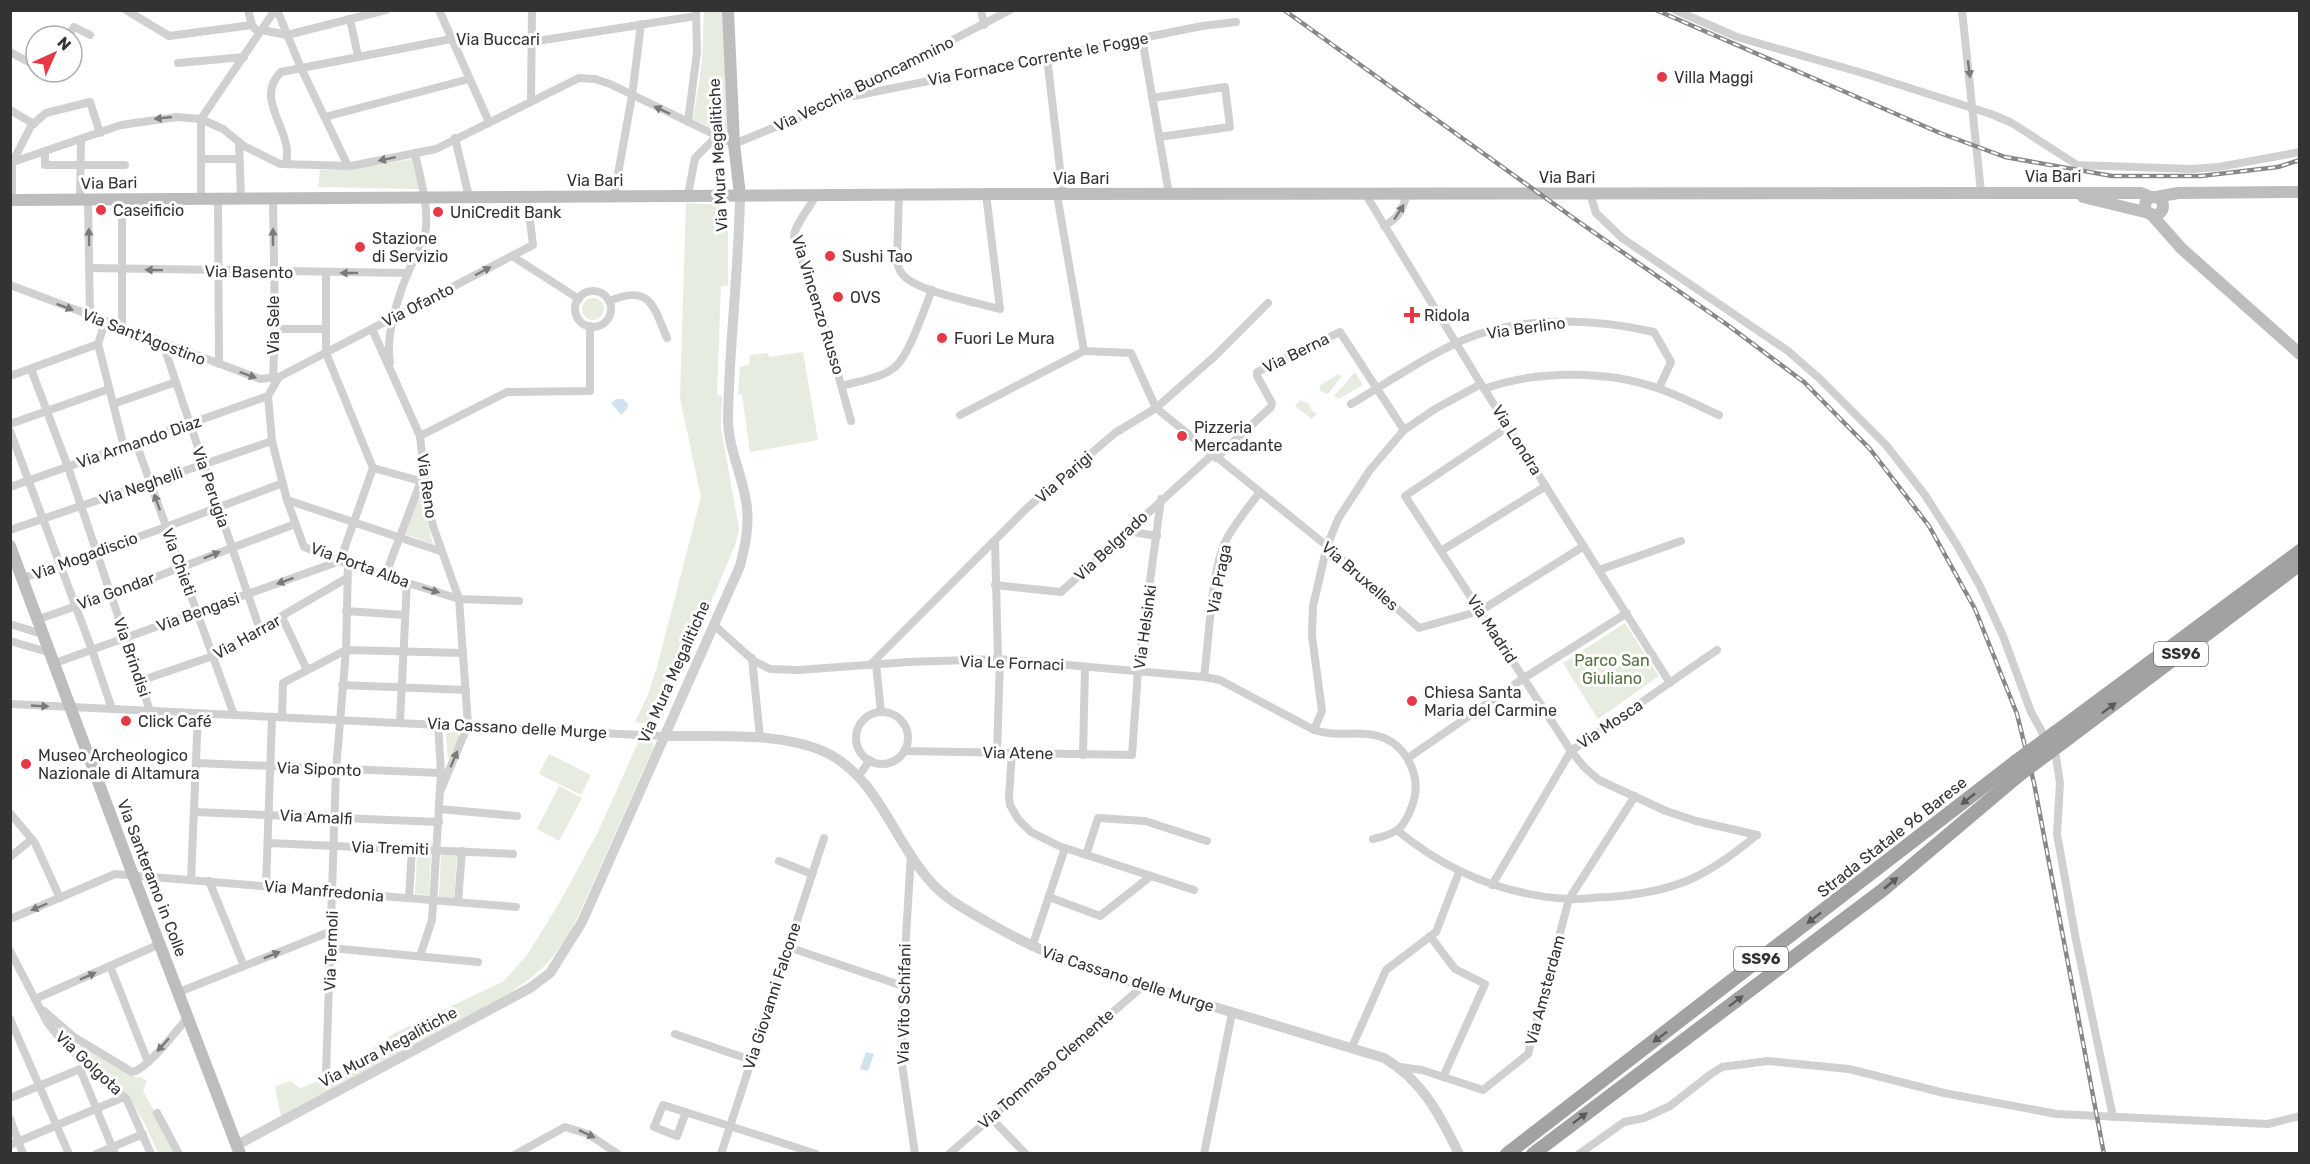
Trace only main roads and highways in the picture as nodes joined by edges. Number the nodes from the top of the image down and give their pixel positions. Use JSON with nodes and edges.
{"nodes":[{"id":1,"x":728,"y":10,"type":"edge"},
{"id":2,"x":2300,"y":192,"type":"edge"},
{"id":3,"x":2074,"y":194,"type":"junction"},
{"id":4,"x":740,"y":195,"type":"junction"},
{"id":5,"x":11,"y":200,"type":"edge"},
{"id":6,"x":2155,"y":207,"type":"junction"},
{"id":7,"x":2300,"y":354,"type":"edge"},
{"id":8,"x":2300,"y":551,"type":"edge"},
{"id":9,"x":12,"y":552,"type":"edge"},
{"id":10,"x":2300,"y":564,"type":"edge"},
{"id":11,"x":2059,"y":738,"type":"junction"},
{"id":12,"x":2017,"y":769,"type":"junction"},
{"id":13,"x":239,"y":1149,"type":"edge"},
{"id":14,"x":1507,"y":1154,"type":"edge"},
{"id":15,"x":1533,"y":1154,"type":"edge"}],
"edges":[{"from":1,"to":4,"type":"main road","name":"Via Mura Megalitiche"},
{"from":2,"to":6,"type":"main road"},
{"from":3,"to":4,"type":"main road","name":"Via Bari"},
{"from":3,"to":6,"type":"main road"},
{"from":3,"to":6,"type":"main road","name":"Via Bari"},
{"from":4,"to":5,"type":"main road","name":"Via Bari"},
{"from":6,"to":7,"type":"main road"},
{"from":8,"to":11,"type":"highway","name":"Strada Statale 96 Barese","number":"SS96"},
{"from":9,"to":13,"type":"main road","name":"Via Santeramo in Colle"},
{"from":11,"to":10,"type":"highway","name":"Strada Statale 96 Barese","number":"SS96","one_way":true},
{"from":11,"to":12,"type":"highway","name":"Strada Statale 96 Barese","number":"SS96","bridge":true},
{"from":12,"to":14,"type":"highway","name":"Strada Statale 96 Barese","number":"SS96","one_way":true},
{"from":15,"to":12,"type":"highway","name":"Strada Statale 96 Barese","number":"SS96","one_way":true}]}
